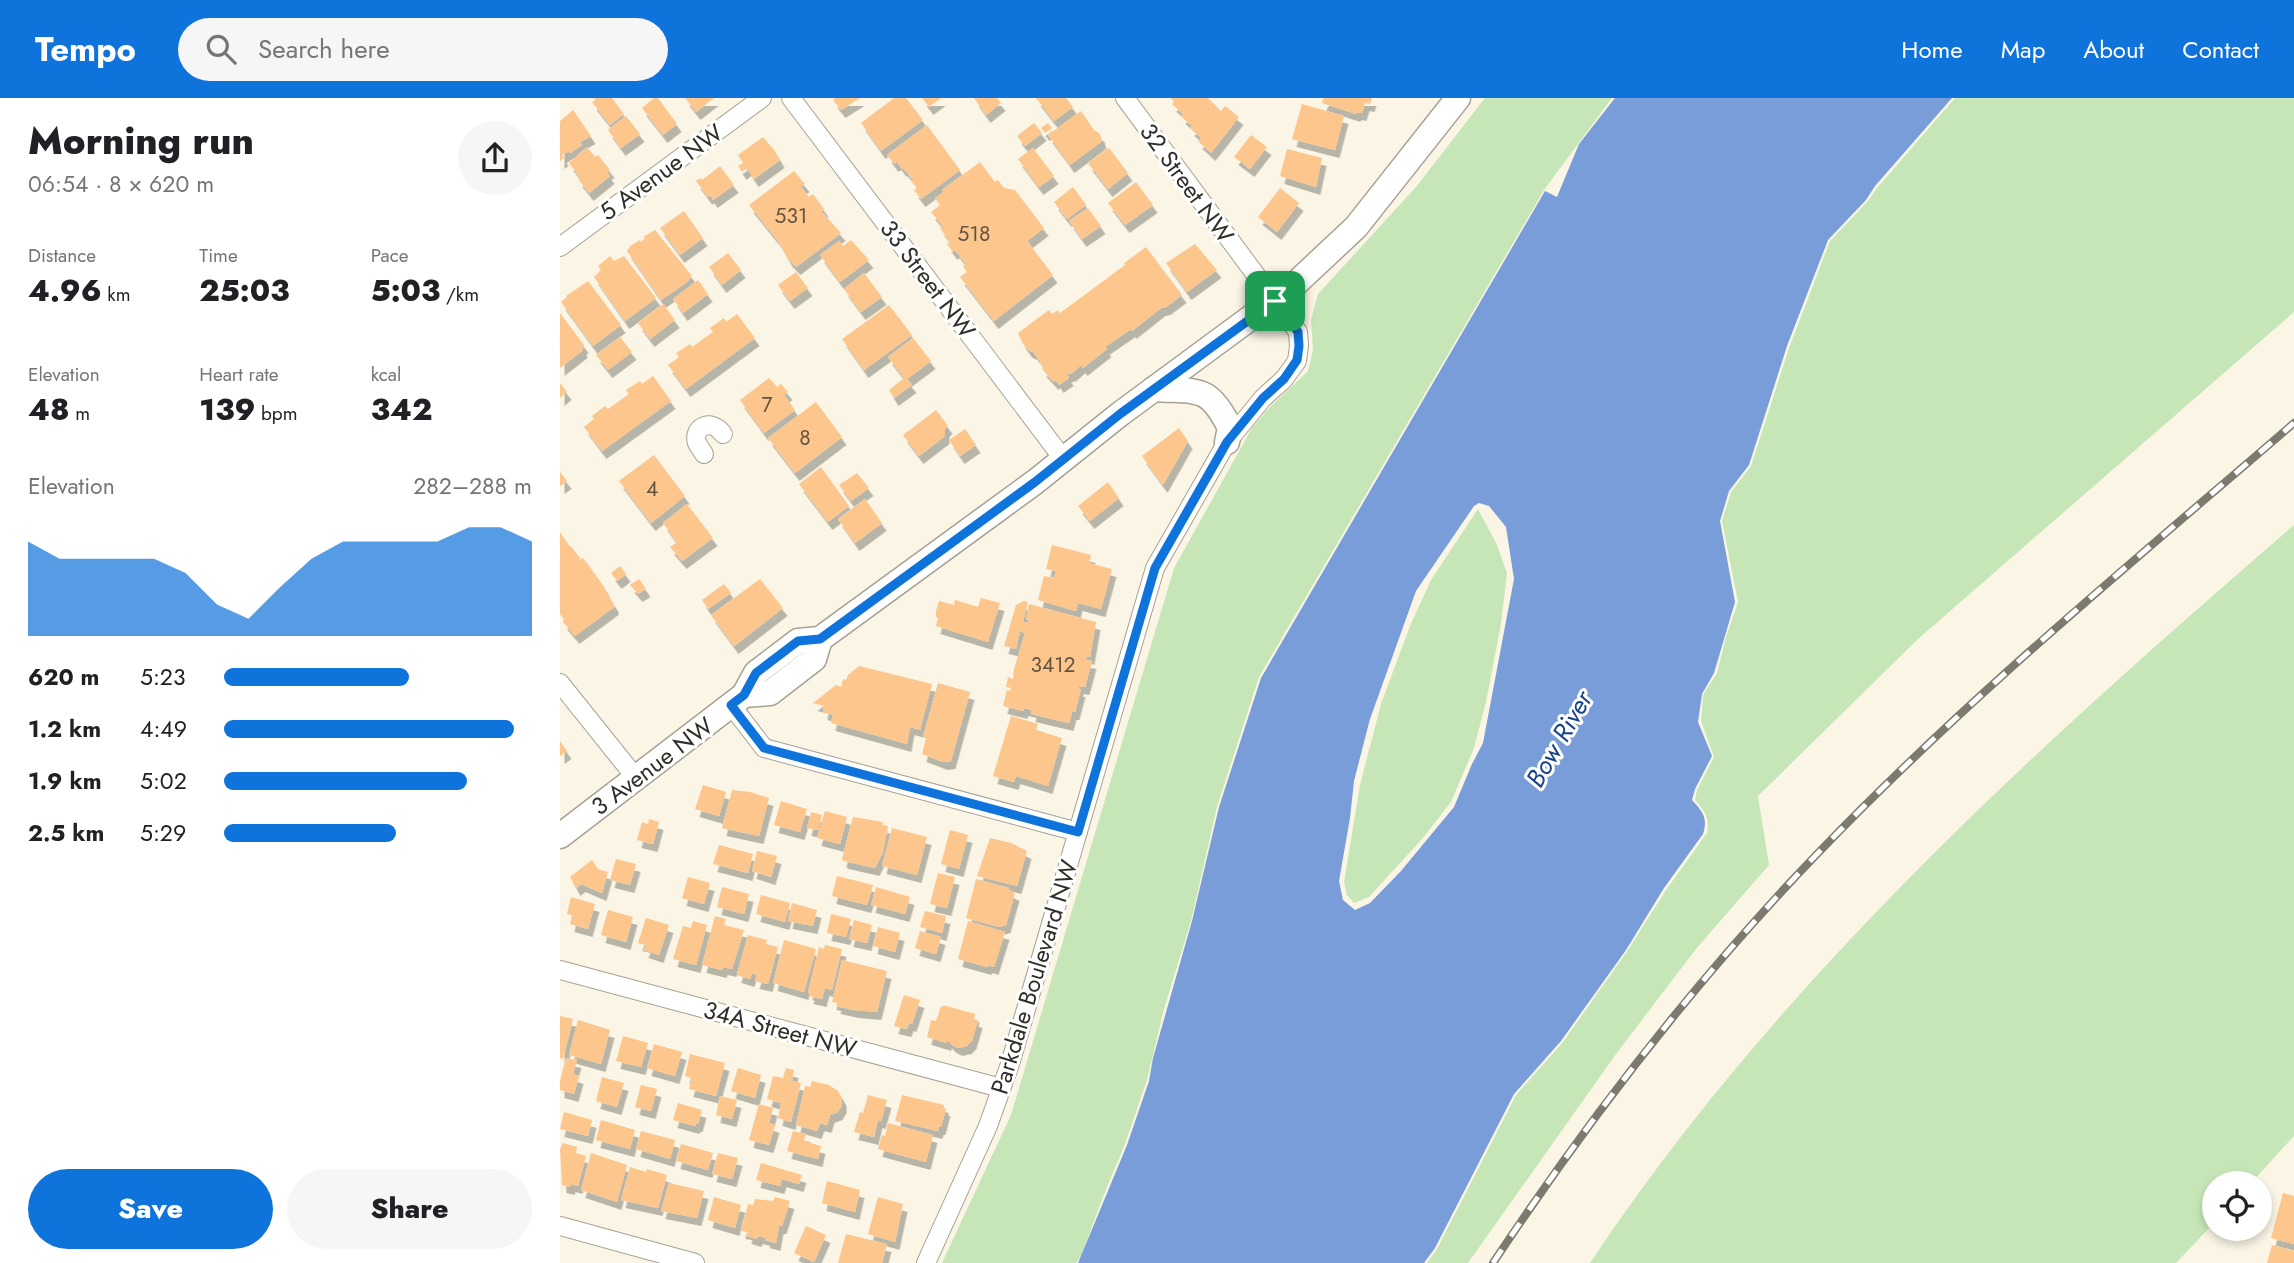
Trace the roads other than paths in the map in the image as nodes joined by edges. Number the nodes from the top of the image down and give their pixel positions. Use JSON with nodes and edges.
{"nodes":[{"id":1,"x":762,"y":98,"type":"edge"},
{"id":2,"x":791,"y":98,"type":"edge"},
{"id":3,"x":1125,"y":98,"type":"edge"},
{"id":4,"x":1458,"y":98,"type":"edge"},
{"id":5,"x":562,"y":241,"type":"edge"},
{"id":6,"x":1275,"y":301,"type":"junction"},
{"id":7,"x":1154,"y":389,"type":"junction"},
{"id":8,"x":723,"y":434,"type":"dead end"},
{"id":9,"x":1227,"y":442,"type":"junction"},
{"id":10,"x":704,"y":454,"type":"dead end"},
{"id":11,"x":1064,"y":460,"type":"junction"},
{"id":12,"x":560,"y":683,"type":"edge"},
{"id":13,"x":737,"y":700,"type":"junction"},
{"id":14,"x":636,"y":778,"type":"junction"},
{"id":15,"x":1078,"y":832,"type":"junction"},
{"id":16,"x":560,"y":836,"type":"edge"},
{"id":17,"x":560,"y":970,"type":"edge"},
{"id":18,"x":1001,"y":1088,"type":"junction"},
{"id":19,"x":560,"y":1226,"type":"edge"},
{"id":20,"x":695,"y":1263,"type":"edge"},
{"id":21,"x":926,"y":1263,"type":"edge"}],
"edges":[{"from":1,"to":5,"type":"street","name":"5 Avenue NW"},
{"from":2,"to":11,"type":"street","name":"33 Street NW"},
{"from":3,"to":6,"type":"street","name":"32 Street NW"},
{"from":4,"to":6,"type":"main road"},
{"from":6,"to":7,"type":"main road","name":"3 Avenue NW"},
{"from":6,"to":9,"type":"street","name":"Parkdale Boulevard NW"},
{"from":7,"to":9,"type":"main road"},
{"from":7,"to":11,"type":"main road","name":"3 Avenue NW"},
{"from":8,"to":10,"type":"street"},
{"from":9,"to":15,"type":"street","name":"Parkdale Boulevard NW"},
{"from":11,"to":13,"type":"main road","name":"3 Avenue NW"},
{"from":12,"to":14,"type":"street"},
{"from":13,"to":14,"type":"main road","name":"3 Avenue NW"},
{"from":13,"to":15,"type":"street"},
{"from":14,"to":16,"type":"main road","name":"3 Avenue NW"},
{"from":15,"to":18,"type":"street","name":"Parkdale Boulevard NW"},
{"from":17,"to":18,"type":"street","name":"34A Street NW"},
{"from":18,"to":21,"type":"street","name":"Parkdale Boulevard NW"},
{"from":19,"to":20,"type":"street"}]}
